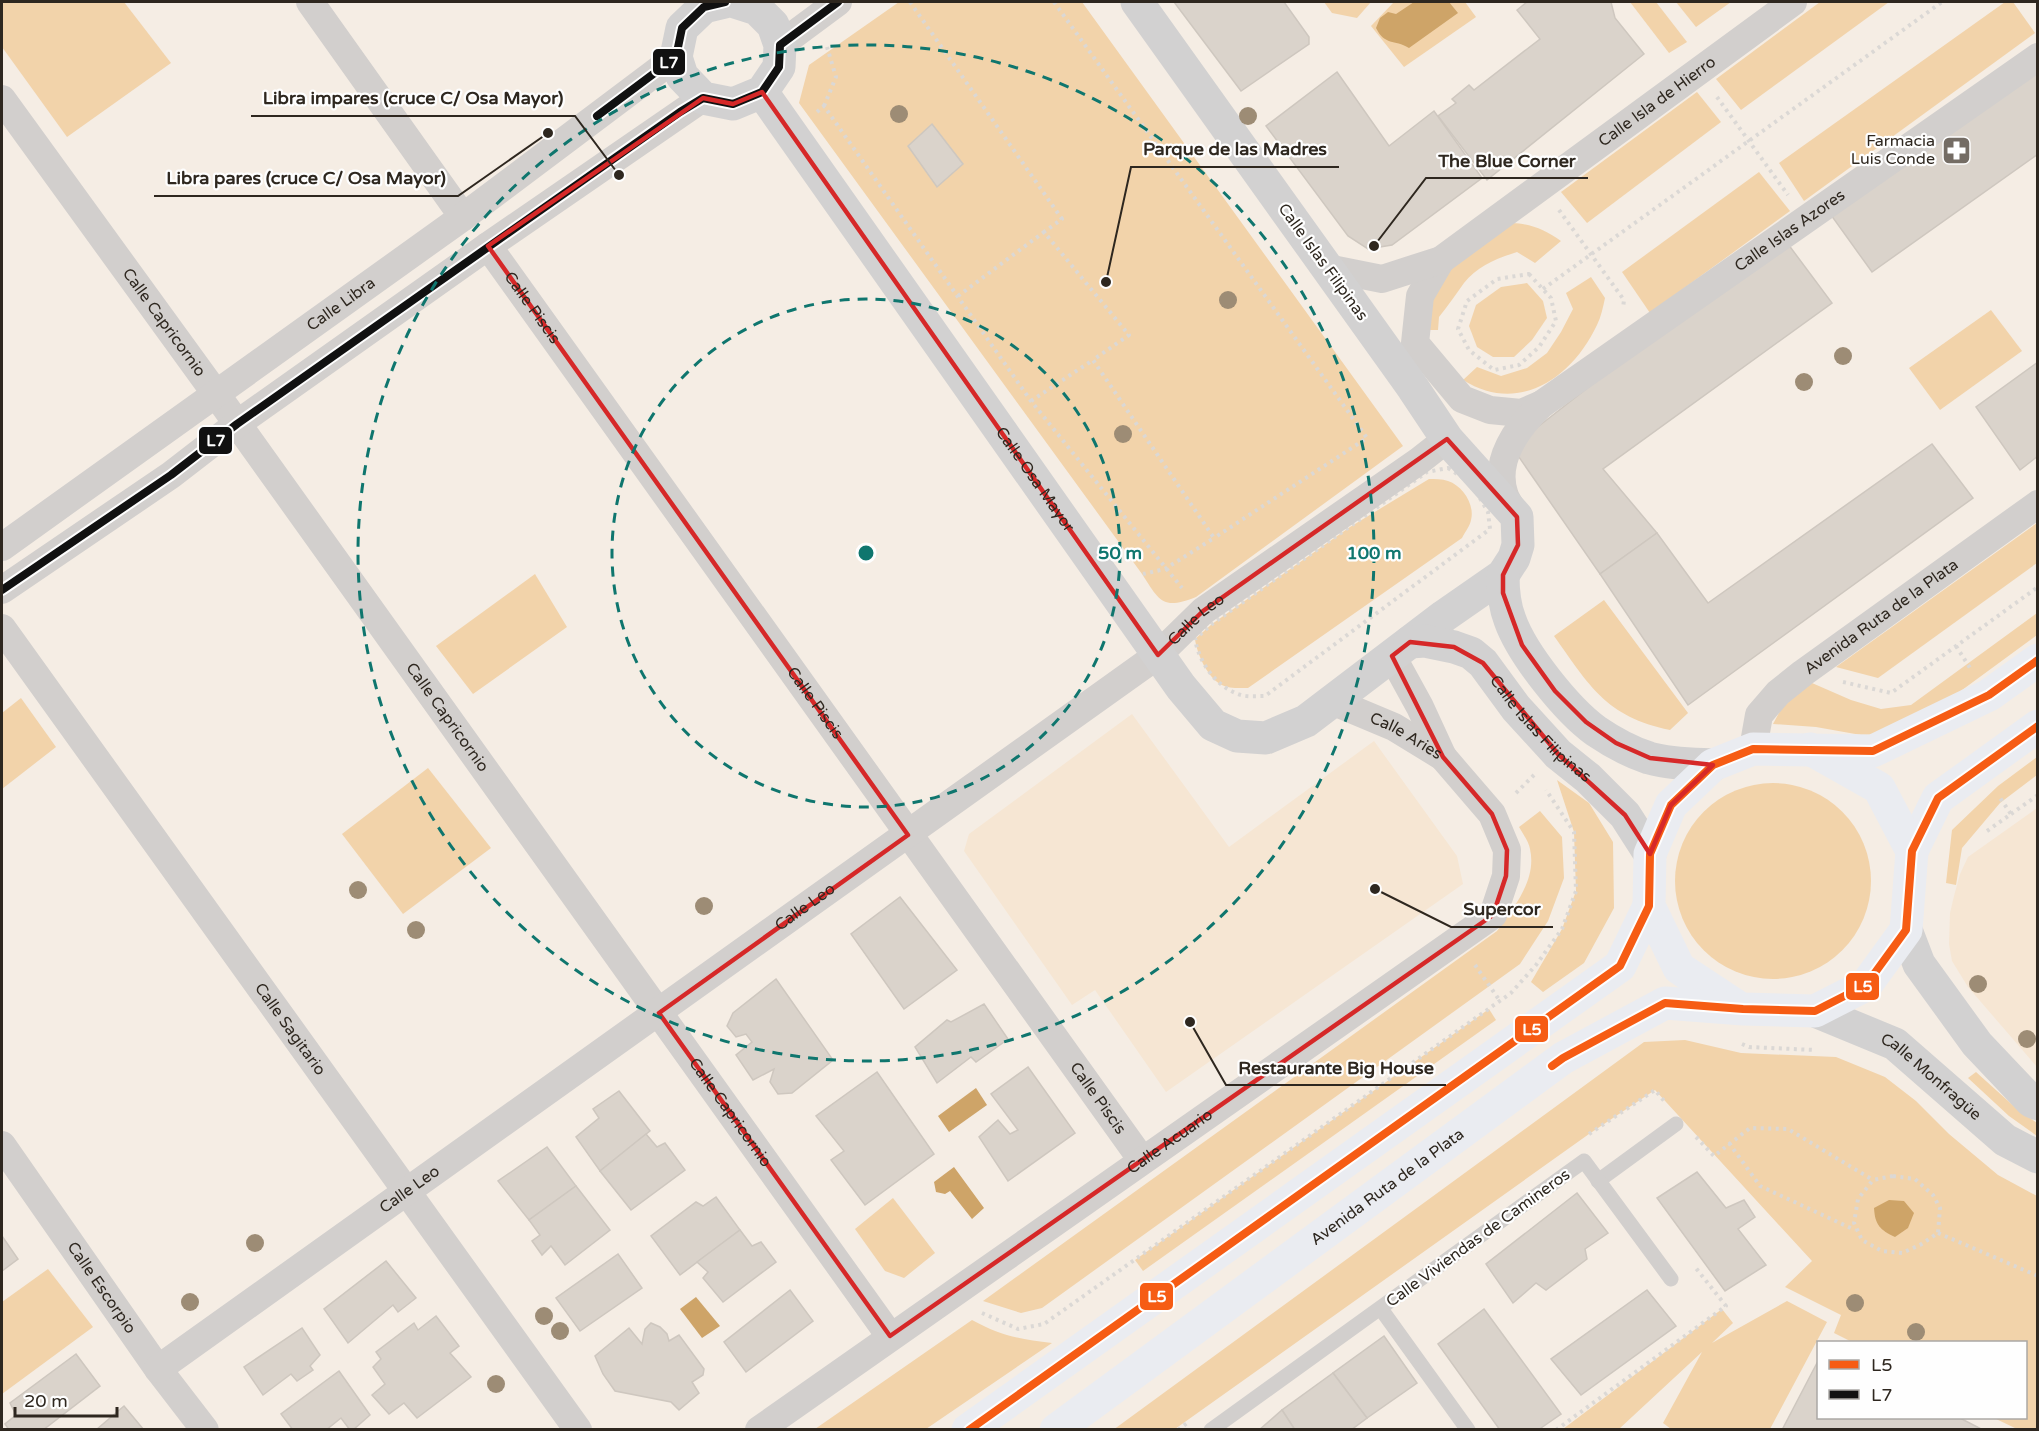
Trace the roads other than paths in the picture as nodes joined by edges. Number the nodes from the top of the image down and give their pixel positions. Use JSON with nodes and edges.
{"nodes":[{"id":1,"x":310,"y":2,"type":"edge"},
{"id":2,"x":725,"y":2,"type":"edge"},
{"id":3,"x":838,"y":2,"type":"edge"},
{"id":4,"x":1137,"y":2,"type":"edge"},
{"id":5,"x":1793,"y":2,"type":"edge"},
{"id":6,"x":753,"y":4,"type":"edge"},
{"id":7,"x":678,"y":29,"type":"edge"},
{"id":8,"x":780,"y":45,"type":"junction"},
{"id":9,"x":2037,"y":57,"type":"edge"},
{"id":10,"x":762,"y":92,"type":"junction"},
{"id":11,"x":703,"y":98,"type":"junction"},
{"id":12,"x":2,"y":99,"type":"edge"},
{"id":13,"x":463,"y":217,"type":"junction"},
{"id":14,"x":488,"y":246,"type":"junction"},
{"id":15,"x":1441,"y":260,"type":"junction"},
{"id":16,"x":1327,"y":268,"type":"junction"},
{"id":17,"x":216,"y":394,"type":"junction"},
{"id":18,"x":1542,"y":404,"type":"junction"},
{"id":19,"x":237,"y":424,"type":"junction"},
{"id":20,"x":1447,"y":439,"type":"junction"},
{"id":21,"x":2037,"y":504,"type":"edge"},
{"id":22,"x":1517,"y":517,"type":"junction"},
{"id":23,"x":2,"y":547,"type":"edge"},
{"id":24,"x":1503,"y":575,"type":"junction"},
{"id":25,"x":2,"y":590,"type":"edge"},
{"id":26,"x":2,"y":628,"type":"edge"},
{"id":27,"x":1401,"y":649,"type":"junction"},
{"id":28,"x":1158,"y":655,"type":"junction"},
{"id":29,"x":2037,"y":660,"type":"edge"},
{"id":30,"x":1332,"y":701,"type":"junction"},
{"id":31,"x":2037,"y":726,"type":"edge"},
{"id":32,"x":1753,"y":749,"type":"junction"},
{"id":33,"x":1810,"y":749,"type":"junction"},
{"id":34,"x":1443,"y":757,"type":"junction"},
{"id":35,"x":1713,"y":765,"type":"junction"},
{"id":36,"x":908,"y":835,"type":"junction"},
{"id":37,"x":1912,"y":851,"type":"junction"},
{"id":38,"x":1650,"y":854,"type":"junction"},
{"id":39,"x":1649,"y":906,"type":"junction"},
{"id":40,"x":1906,"y":930,"type":"junction"},
{"id":41,"x":1743,"y":1009,"type":"junction"},
{"id":42,"x":1815,"y":1011,"type":"junction"},
{"id":43,"x":659,"y":1013,"type":"junction"},
{"id":44,"x":2037,"y":1104,"type":"edge"},
{"id":45,"x":1676,"y":1124,"type":"dead end"},
{"id":46,"x":2,"y":1145,"type":"edge"},
{"id":47,"x":2037,"y":1157,"type":"edge"},
{"id":48,"x":1142,"y":1160,"type":"junction"},
{"id":49,"x":1598,"y":1180,"type":"junction"},
{"id":50,"x":408,"y":1192,"type":"junction"},
{"id":51,"x":1671,"y":1279,"type":"dead end"},
{"id":52,"x":1381,"y":1309,"type":"junction"},
{"id":53,"x":890,"y":1336,"type":"junction"},
{"id":54,"x":158,"y":1370,"type":"junction"},
{"id":55,"x":205,"y":1430,"type":"edge"},
{"id":56,"x":578,"y":1430,"type":"edge"},
{"id":57,"x":759,"y":1430,"type":"edge"},
{"id":58,"x":968,"y":1430,"type":"edge"},
{"id":59,"x":1056,"y":1430,"type":"edge"},
{"id":60,"x":1210,"y":1430,"type":"edge"},
{"id":61,"x":1468,"y":1430,"type":"edge"}],
"edges":[{"from":1,"to":13,"type":"street"},
{"from":2,"to":7,"type":"main road"},
{"from":3,"to":8,"type":"street"},
{"from":4,"to":16,"type":"main road","name":"Calle Islas Filipinas"},
{"from":5,"to":15,"type":"street","name":"Calle Isla de Hierro"},
{"from":6,"to":8,"type":"main road"},
{"from":7,"to":11,"type":"main road"},
{"from":7,"to":13,"type":"street","name":"Calle Libra"},
{"from":8,"to":10,"type":"main road"},
{"from":9,"to":18,"type":"street","name":"Calle Islas Azores"},
{"from":10,"to":11,"type":"main road"},
{"from":10,"to":28,"type":"main road","name":"Calle Osa Mayor"},
{"from":11,"to":14,"type":"street"},
{"from":12,"to":17,"type":"street","name":"Calle Capricornio"},
{"from":13,"to":17,"type":"street","name":"Calle Libra"},
{"from":14,"to":19,"type":"street"},
{"from":14,"to":36,"type":"street","name":"Calle Piscis"},
{"from":15,"to":16,"type":"street","name":"Calle Isla de Hierro"},
{"from":15,"to":18,"type":"street","name":"Calle Islas Azores"},
{"from":16,"to":20,"type":"main road","name":"Calle Islas Filipinas"},
{"from":17,"to":19,"type":"street","name":"Calle Capricornio"},
{"from":17,"to":23,"type":"street","name":"Calle Libra"},
{"from":18,"to":22,"type":"street","name":"Calle Islas Azores"},
{"from":19,"to":25,"type":"street"},
{"from":19,"to":43,"type":"street","name":"Calle Capricornio"},
{"from":20,"to":22,"type":"main road","name":"Calle Islas Filipinas"},
{"from":20,"to":28,"type":"street","name":"Calle Leo"},
{"from":21,"to":32,"type":"street","name":"Avenida Ruta de la Plata"},
{"from":22,"to":24,"type":"main road"},
{"from":24,"to":27,"type":"main road","name":"Calle Osa Mayor"},
{"from":24,"to":35,"type":"main road"},
{"from":26,"to":50,"type":"street","name":"Calle Sagitario"},
{"from":27,"to":30,"type":"main road","name":"Calle Osa Mayor"},
{"from":27,"to":34,"type":"street","name":"Calle Aries"},
{"from":27,"to":38,"type":"main road","name":"Calle Islas Filipinas"},
{"from":28,"to":30,"type":"main road","name":"Calle Osa Mayor"},
{"from":28,"to":36,"type":"street","name":"Calle Leo"},
{"from":29,"to":33,"type":"main road"},
{"from":30,"to":34,"type":"street","name":"Calle Aries"},
{"from":31,"to":37,"type":"main road"},
{"from":32,"to":33,"type":"main road"},
{"from":32,"to":35,"type":"main road"},
{"from":33,"to":37,"type":"main road"},
{"from":34,"to":48,"type":"street","name":"Calle Acuario"},
{"from":35,"to":38,"type":"main road"},
{"from":36,"to":43,"type":"street","name":"Calle Leo"},
{"from":36,"to":48,"type":"street","name":"Calle Piscis"},
{"from":37,"to":40,"type":"main road"},
{"from":38,"to":39,"type":"main road"},
{"from":39,"to":41,"type":"main road"},
{"from":39,"to":58,"type":"main road"},
{"from":40,"to":42,"type":"main road"},
{"from":40,"to":44,"type":"main road"},
{"from":41,"to":42,"type":"main road","name":"Avenida Ruta de la Plata"},
{"from":41,"to":59,"type":"main road","name":"Avenida Ruta de la Plata"},
{"from":42,"to":47,"type":"main road","name":"Calle Monfragüe"},
{"from":43,"to":50,"type":"street","name":"Calle Leo"},
{"from":43,"to":53,"type":"street","name":"Calle Capricornio"},
{"from":45,"to":49,"type":"lane","name":"Calle Viviendas de Camineros"},
{"from":46,"to":54,"type":"street","name":"Calle Escorpio"},
{"from":48,"to":53,"type":"street","name":"Calle Acuario"},
{"from":49,"to":51,"type":"lane","name":"Calle Viviendas de Camineros"},
{"from":49,"to":52,"type":"lane","name":"Calle Viviendas de Camineros"},
{"from":50,"to":54,"type":"street","name":"Calle Leo"},
{"from":50,"to":56,"type":"street","name":"Calle Sagitario"},
{"from":52,"to":60,"type":"lane","name":"Calle Viviendas de Camineros"},
{"from":52,"to":61,"type":"lane","name":"Calle Viviendas de Camineros"},
{"from":53,"to":57,"type":"street","name":"Calle Acuario"},
{"from":54,"to":55,"type":"street","name":"Calle Escorpio"}]}
